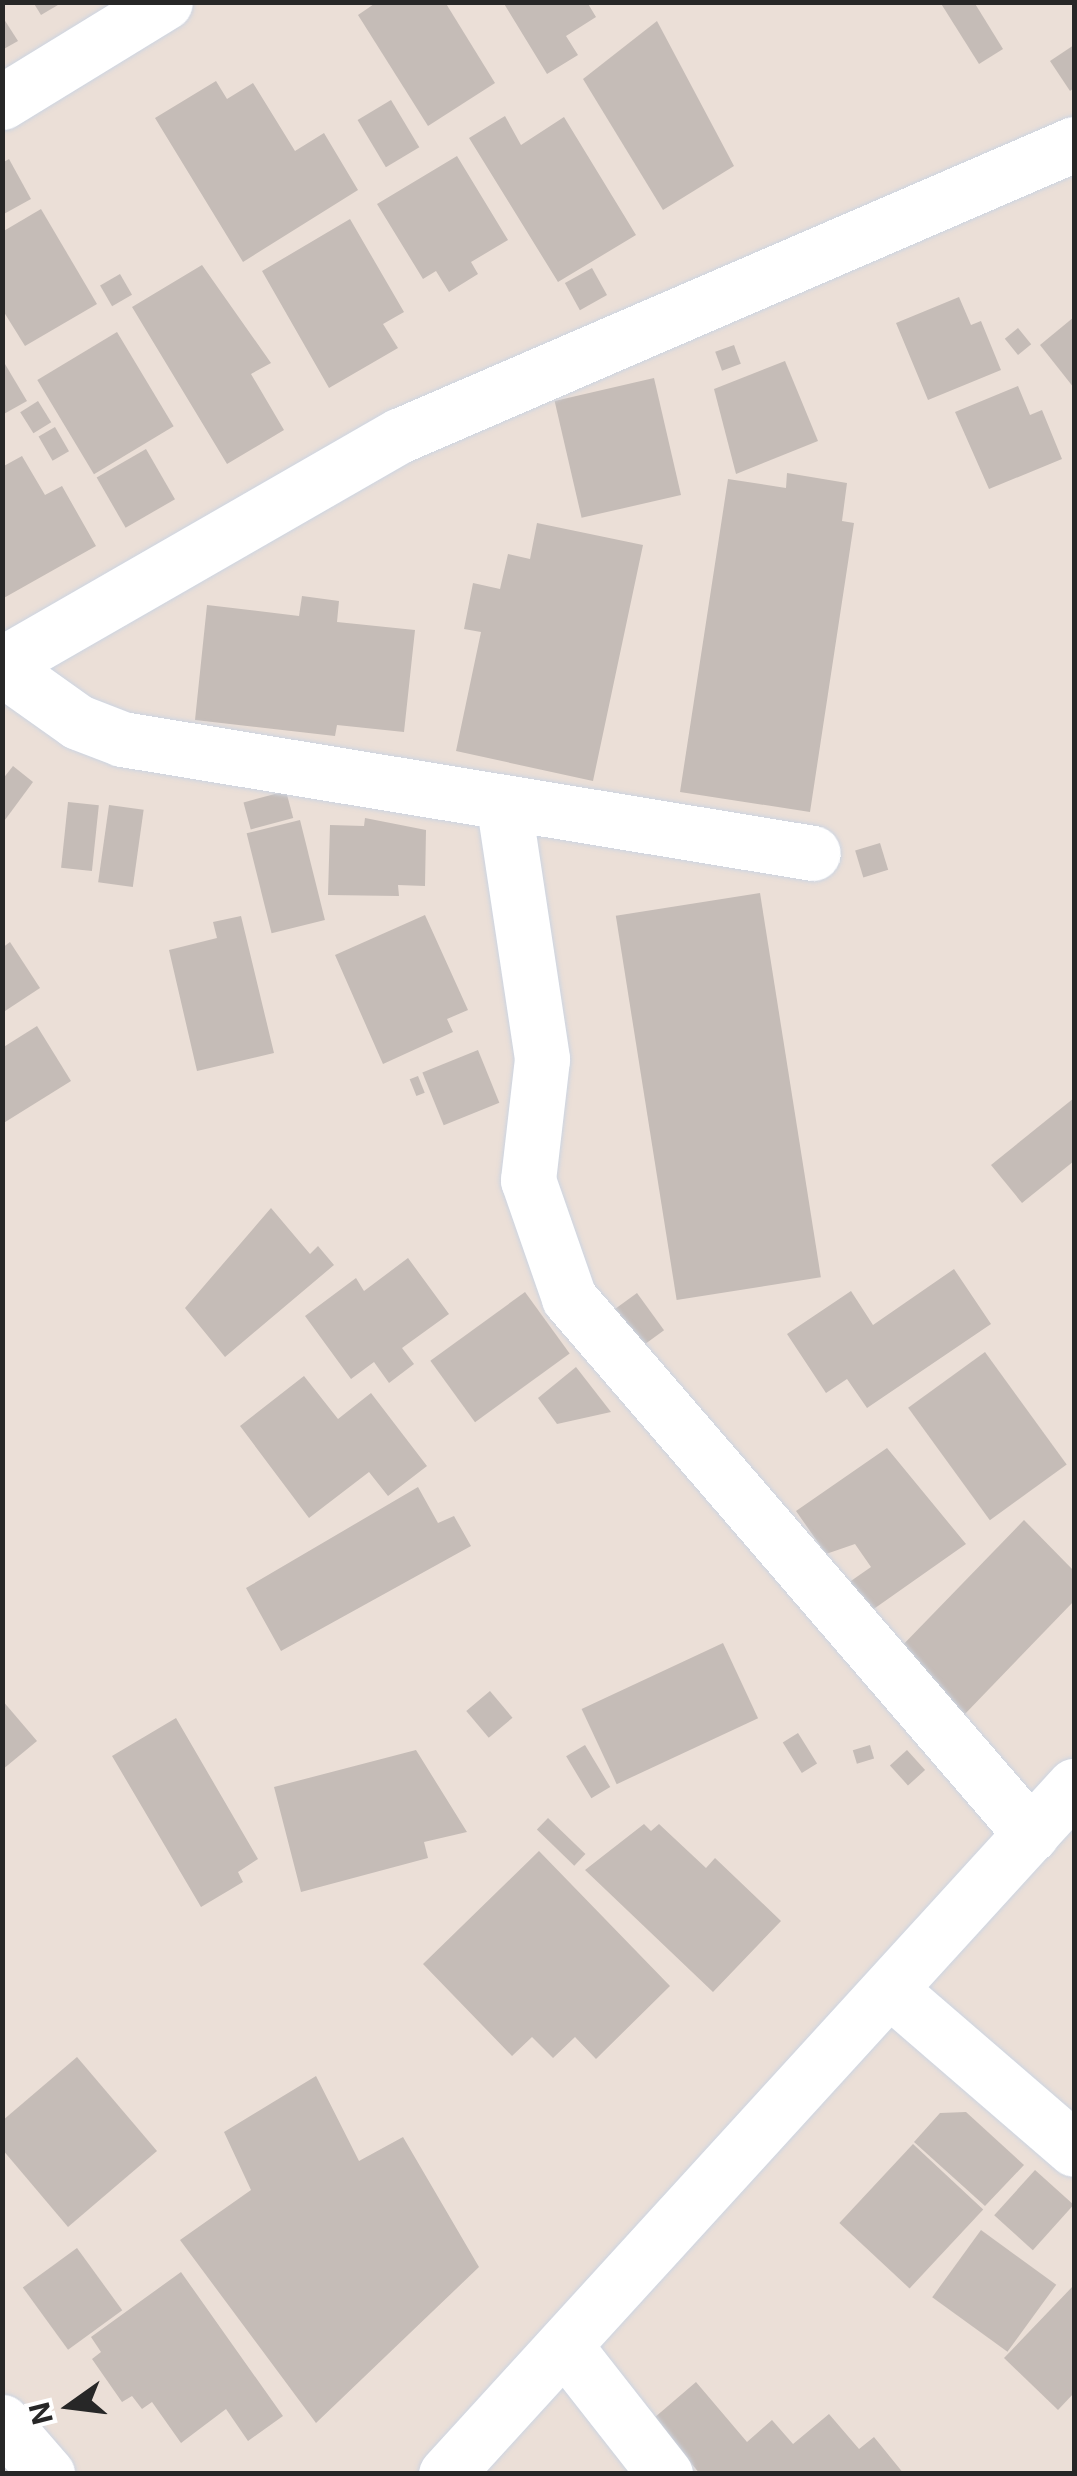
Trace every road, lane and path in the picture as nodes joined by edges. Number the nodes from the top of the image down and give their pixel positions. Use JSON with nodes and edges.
{"nodes":[{"id":1,"x":165,"y":2,"type":"edge"},
{"id":2,"x":2,"y":102,"type":"edge"},
{"id":3,"x":1074,"y":144,"type":"edge"},
{"id":4,"x":2,"y":666,"type":"edge"},
{"id":5,"x":504,"y":808,"type":"junction"},
{"id":6,"x":813,"y":853,"type":"dead end"},
{"id":7,"x":1074,"y":1786,"type":"edge"},
{"id":8,"x":1031,"y":1834,"type":"junction"},
{"id":9,"x":890,"y":1990,"type":"junction"},
{"id":10,"x":1074,"y":2149,"type":"edge"},
{"id":11,"x":567,"y":2348,"type":"junction"},
{"id":12,"x":2,"y":2422,"type":"edge"},
{"id":13,"x":46,"y":2474,"type":"edge"},
{"id":14,"x":446,"y":2474,"type":"edge"},
{"id":15,"x":665,"y":2474,"type":"edge"}],
"edges":[{"from":1,"to":2,"type":"street"},
{"from":3,"to":4,"type":"street"},
{"from":4,"to":5,"type":"street"},
{"from":5,"to":6,"type":"street"},
{"from":5,"to":8,"type":"street"},
{"from":7,"to":8,"type":"street"},
{"from":8,"to":9,"type":"street"},
{"from":9,"to":10,"type":"street"},
{"from":9,"to":11,"type":"street"},
{"from":11,"to":14,"type":"street"},
{"from":11,"to":15,"type":"street"},
{"from":12,"to":13,"type":"street"}]}
